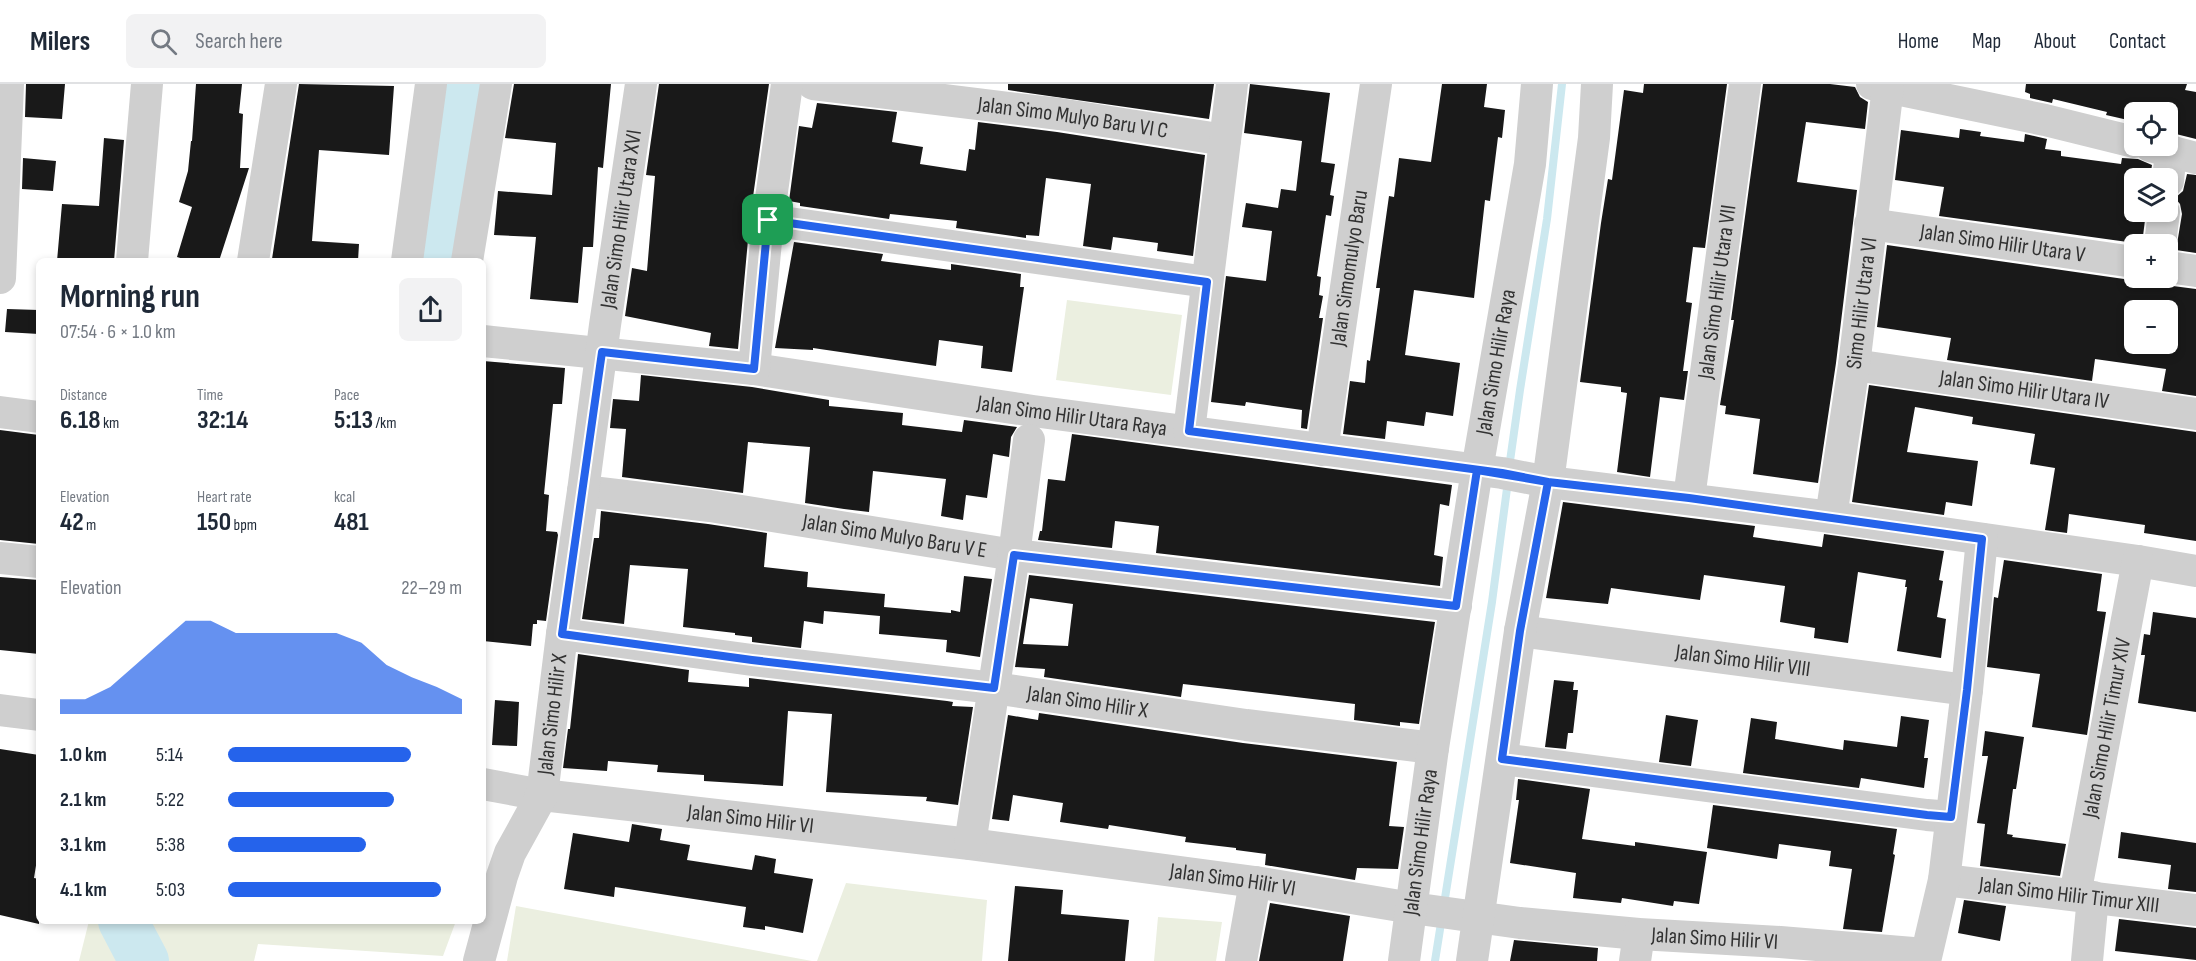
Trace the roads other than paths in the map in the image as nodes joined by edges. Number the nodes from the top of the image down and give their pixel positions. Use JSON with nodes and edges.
{"nodes":[{"id":1,"x":8,"y":84,"type":"edge"},
{"id":2,"x":147,"y":84,"type":"edge"},
{"id":3,"x":281,"y":84,"type":"edge"},
{"id":4,"x":431,"y":84,"type":"edge"},
{"id":5,"x":496,"y":84,"type":"edge"},
{"id":6,"x":641,"y":84,"type":"edge"},
{"id":7,"x":787,"y":84,"type":"edge"},
{"id":8,"x":813,"y":84,"type":"edge"},
{"id":9,"x":1232,"y":84,"type":"edge"},
{"id":10,"x":1376,"y":84,"type":"edge"},
{"id":11,"x":1537,"y":84,"type":"edge"},
{"id":12,"x":1597,"y":84,"type":"edge"},
{"id":13,"x":1745,"y":84,"type":"edge"},
{"id":14,"x":1880,"y":86,"type":"edge"},
{"id":15,"x":1225,"y":140,"type":"junction"},
{"id":16,"x":2124,"y":140,"type":"edge"},
{"id":17,"x":768,"y":220,"type":"junction"},
{"id":18,"x":1870,"y":224,"type":"junction"},
{"id":19,"x":132,"y":258,"type":"edge"},
{"id":20,"x":253,"y":258,"type":"edge"},
{"id":21,"x":407,"y":258,"type":"edge"},
{"id":22,"x":467,"y":258,"type":"edge"},
{"id":23,"x":2124,"y":261,"type":"edge"},
{"id":24,"x":2178,"y":268,"type":"edge"},
{"id":25,"x":2196,"y":271,"type":"edge"},
{"id":26,"x":0,"y":278,"type":"edge"},
{"id":27,"x":1207,"y":282,"type":"junction"},
{"id":28,"x":486,"y":341,"type":"edge"},
{"id":29,"x":602,"y":352,"type":"junction"},
{"id":30,"x":1854,"y":365,"type":"junction"},
{"id":31,"x":754,"y":369,"type":"junction"},
{"id":32,"x":0,"y":412,"type":"edge"},
{"id":33,"x":2196,"y":414,"type":"edge"},
{"id":34,"x":36,"y":417,"type":"edge"},
{"id":35,"x":1189,"y":431,"type":"junction"},
{"id":36,"x":1029,"y":440,"type":"dead end"},
{"id":37,"x":1322,"y":450,"type":"junction"},
{"id":38,"x":1514,"y":476,"type":"junction"},
{"id":39,"x":583,"y":492,"type":"junction"},
{"id":40,"x":1689,"y":498,"type":"junction"},
{"id":41,"x":1831,"y":517,"type":"junction"},
{"id":42,"x":1982,"y":539,"type":"junction"},
{"id":43,"x":1014,"y":555,"type":"junction"},
{"id":44,"x":0,"y":558,"type":"edge"},
{"id":45,"x":2139,"y":561,"type":"junction"},
{"id":46,"x":36,"y":562,"type":"edge"},
{"id":47,"x":2196,"y":571,"type":"edge"},
{"id":48,"x":1456,"y":606,"type":"junction"},
{"id":49,"x":1520,"y":631,"type":"junction"},
{"id":50,"x":562,"y":634,"type":"junction"},
{"id":51,"x":994,"y":688,"type":"junction"},
{"id":52,"x":1967,"y":690,"type":"junction"},
{"id":53,"x":0,"y":710,"type":"edge"},
{"id":54,"x":36,"y":715,"type":"edge"},
{"id":55,"x":1433,"y":748,"type":"junction"},
{"id":56,"x":1502,"y":759,"type":"junction"},
{"id":57,"x":486,"y":785,"type":"edge"},
{"id":58,"x":542,"y":795,"type":"junction"},
{"id":59,"x":1951,"y":817,"type":"junction"},
{"id":60,"x":970,"y":844,"type":"junction"},
{"id":61,"x":1944,"y":880,"type":"junction"},
{"id":62,"x":1255,"y":882,"type":"junction"},
{"id":63,"x":2084,"y":896,"type":"junction"},
{"id":64,"x":1420,"y":909,"type":"junction"},
{"id":65,"x":2196,"y":910,"type":"edge"},
{"id":66,"x":1470,"y":915,"type":"junction"},
{"id":67,"x":1637,"y":947,"type":"edge"},
{"id":68,"x":1779,"y":951,"type":"edge"},
{"id":69,"x":1925,"y":958,"type":"edge"},
{"id":70,"x":479,"y":961,"type":"edge"},
{"id":71,"x":1241,"y":961,"type":"edge"},
{"id":72,"x":1404,"y":961,"type":"edge"},
{"id":73,"x":1472,"y":961,"type":"edge"},
{"id":74,"x":2087,"y":961,"type":"edge"}],
"edges":[{"from":1,"to":26,"type":"street"},
{"from":2,"to":19,"type":"street"},
{"from":3,"to":20,"type":"street"},
{"from":4,"to":21,"type":"street"},
{"from":5,"to":22,"type":"street"},
{"from":6,"to":29,"type":"street","name":"Jalan Simo Hilir Utara XVI"},
{"from":7,"to":17,"type":"street"},
{"from":8,"to":15,"type":"street","name":"Jalan Simo Mulyo Baru VI C"},
{"from":9,"to":15,"type":"street"},
{"from":10,"to":37,"type":"street","name":"Jalan Simomulyo Baru"},
{"from":11,"to":38,"type":"street","name":"Jalan Simo Hilir Raya"},
{"from":12,"to":38,"type":"street","name":"Jalan Simo Hilir Raya"},
{"from":13,"to":40,"type":"street","name":"Jalan Simo Hilir Utara VII"},
{"from":14,"to":16,"type":"street"},
{"from":14,"to":18,"type":"street","name":"Simo Hilir Utara VI"},
{"from":15,"to":27,"type":"street"},
{"from":17,"to":27,"type":"street"},
{"from":17,"to":31,"type":"street"},
{"from":18,"to":23,"type":"street","name":"Jalan Simo Hilir Utara V"},
{"from":18,"to":30,"type":"street","name":"Simo Hilir Utara VI"},
{"from":24,"to":25,"type":"street"},
{"from":27,"to":35,"type":"street"},
{"from":28,"to":29,"type":"street","name":"Jalan Simo Hilir Utara Raya"},
{"from":29,"to":31,"type":"street","name":"Jalan Simo Hilir Utara Raya"},
{"from":29,"to":39,"type":"street","name":"Jalan Simo Hilir X"},
{"from":30,"to":33,"type":"street","name":"Jalan Simo Hilir Utara IV"},
{"from":30,"to":41,"type":"street","name":"Simo Hilir Utara VI"},
{"from":31,"to":35,"type":"street","name":"Jalan Simo Hilir Utara Raya"},
{"from":32,"to":34,"type":"street"},
{"from":35,"to":37,"type":"street","name":"Jalan Simo Hilir Utara Raya"},
{"from":36,"to":43,"type":"street"},
{"from":37,"to":38,"type":"street","name":"Jalan Simo Hilir Utara Raya"},
{"from":38,"to":40,"type":"street","name":"Jalan Simo Hilir Utara Raya"},
{"from":38,"to":48,"type":"street","name":"Jalan Simo Hilir Raya"},
{"from":38,"to":49,"type":"street","name":"Jalan Simo Hilir Raya"},
{"from":39,"to":43,"type":"street","name":"Jalan Simo Mulyo Baru V E"},
{"from":39,"to":50,"type":"street","name":"Jalan Simo Hilir X"},
{"from":40,"to":41,"type":"street","name":"Jalan Simo Hilir Utara Raya"},
{"from":41,"to":42,"type":"street","name":"Jalan Simo Hilir Utara Raya"},
{"from":42,"to":45,"type":"street","name":"Jalan Simo Hilir Utara Raya"},
{"from":42,"to":52,"type":"street"},
{"from":43,"to":48,"type":"street","name":"Jalan Simo Mulyo Baru V E"},
{"from":43,"to":51,"type":"street"},
{"from":44,"to":46,"type":"street"},
{"from":45,"to":47,"type":"street","name":"Jalan Simo Hilir Utara Raya"},
{"from":45,"to":63,"type":"street","name":"Jalan Simo Hilir Timur XIV"},
{"from":48,"to":55,"type":"street","name":"Jalan Simo Hilir Raya"},
{"from":49,"to":52,"type":"street","name":"Jalan Simo Hilir VIII"},
{"from":49,"to":56,"type":"street","name":"Jalan Simo Hilir Raya"},
{"from":50,"to":51,"type":"street","name":"Jalan Simo Hilir X"},
{"from":50,"to":58,"type":"street","name":"Jalan Simo Hilir X"},
{"from":51,"to":55,"type":"street","name":"Jalan Simo Hilir X"},
{"from":51,"to":60,"type":"street"},
{"from":52,"to":59,"type":"street"},
{"from":53,"to":54,"type":"street"},
{"from":55,"to":64,"type":"street","name":"Jalan Simo Hilir Raya"},
{"from":56,"to":59,"type":"street"},
{"from":56,"to":66,"type":"street","name":"Jalan Simo Hilir Raya"},
{"from":57,"to":58,"type":"street","name":"Jalan Simo Hilir VI"},
{"from":58,"to":60,"type":"street","name":"Jalan Simo Hilir VI"},
{"from":58,"to":70,"type":"street"},
{"from":59,"to":61,"type":"street"},
{"from":60,"to":62,"type":"street","name":"Jalan Simo Hilir VI"},
{"from":61,"to":63,"type":"street","name":"Jalan Simo Hilir Timur XIII"},
{"from":61,"to":69,"type":"street"},
{"from":62,"to":64,"type":"street","name":"Jalan Simo Hilir VI"},
{"from":62,"to":71,"type":"street"},
{"from":63,"to":65,"type":"street","name":"Jalan Simo Hilir Timur XIII"},
{"from":63,"to":74,"type":"street","name":"Jalan Simo Hilir Timur XIV"},
{"from":64,"to":66,"type":"street","name":"Jalan Simo Hilir VI"},
{"from":64,"to":72,"type":"street","name":"Jalan Simo Hilir Raya"},
{"from":66,"to":67,"type":"street","name":"Jalan Simo Hilir VI"},
{"from":66,"to":73,"type":"street","name":"Jalan Simo Hilir Raya"},
{"from":67,"to":68,"type":"street","name":"Jalan Simo Hilir VI"},
{"from":68,"to":69,"type":"street","name":"Jalan Simo Hilir VI"}]}
